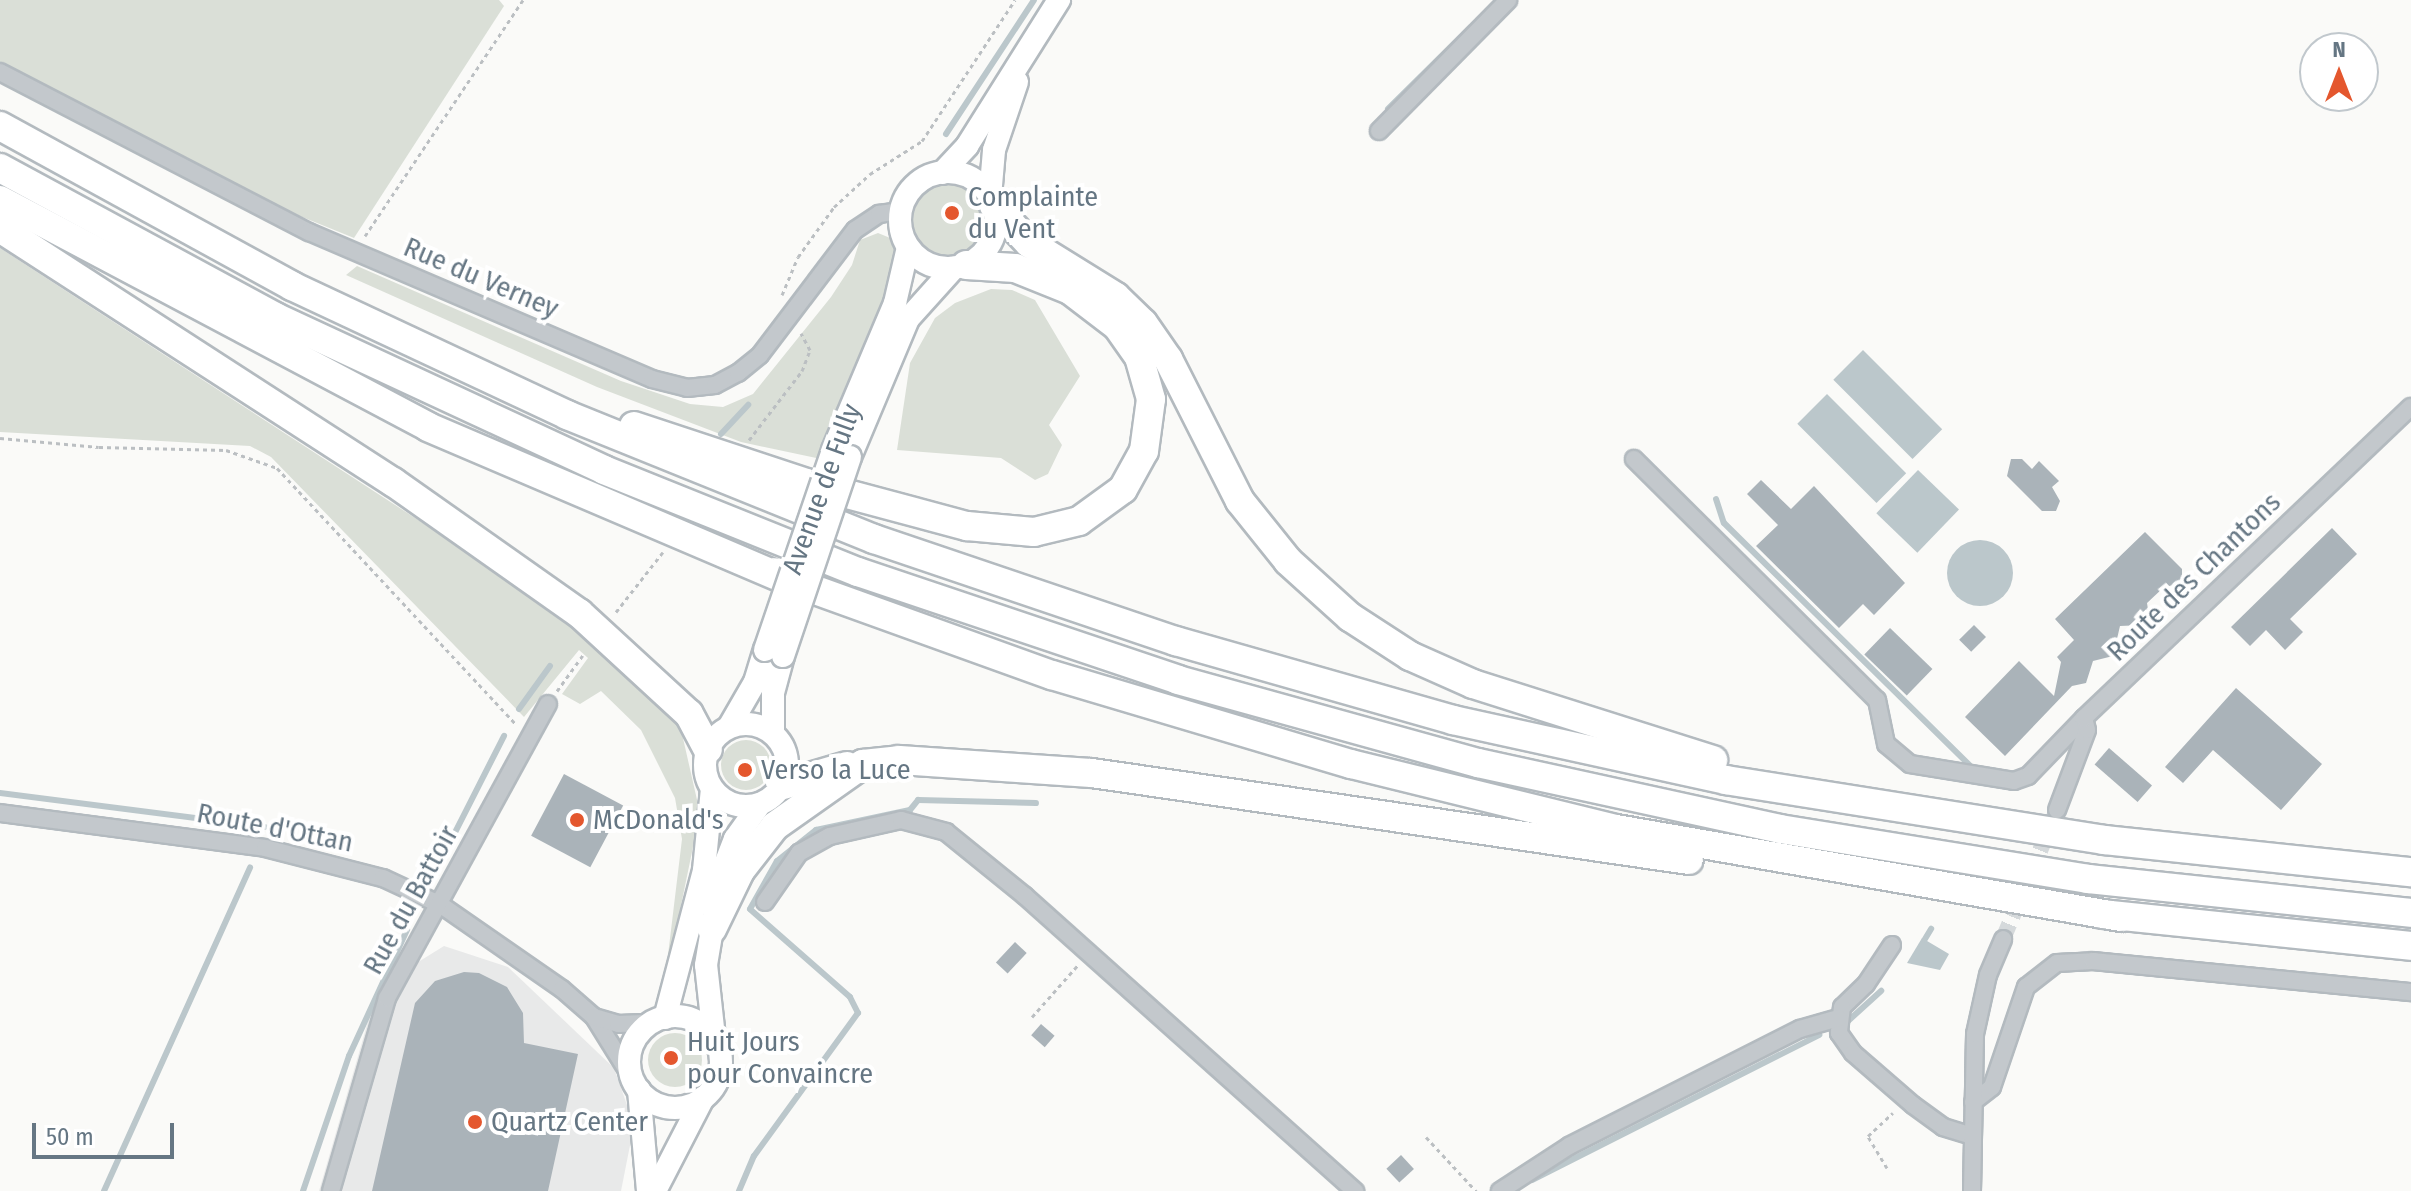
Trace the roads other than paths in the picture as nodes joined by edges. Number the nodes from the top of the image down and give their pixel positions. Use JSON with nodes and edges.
{"nodes":[{"id":1,"x":1059,"y":0,"type":"edge"},
{"id":2,"x":1508,"y":0,"type":"edge"},
{"id":3,"x":1021,"y":65,"type":"junction"},
{"id":4,"x":0,"y":72,"type":"edge"},
{"id":5,"x":0,"y":126,"type":"edge"},
{"id":6,"x":1379,"y":131,"type":"dead end"},
{"id":7,"x":0,"y":168,"type":"edge"},
{"id":8,"x":942,"y":173,"type":"junction"},
{"id":9,"x":0,"y":200,"type":"edge"},
{"id":10,"x":992,"y":202,"type":"junction"},
{"id":11,"x":901,"y":211,"type":"junction"},
{"id":12,"x":0,"y":228,"type":"edge"},
{"id":13,"x":908,"y":247,"type":"junction"},
{"id":14,"x":960,"y":267,"type":"junction"},
{"id":15,"x":374,"y":327,"type":"junction"},
{"id":16,"x":2411,"y":407,"type":"edge"},
{"id":17,"x":842,"y":453,"type":"junction"},
{"id":18,"x":1634,"y":459,"type":"dead end"},
{"id":19,"x":774,"y":653,"type":"junction"},
{"id":20,"x":548,"y":704,"type":"road end"},
{"id":21,"x":2084,"y":718,"type":"junction"},
{"id":22,"x":729,"y":727,"type":"junction"},
{"id":23,"x":773,"y":733,"type":"junction"},
{"id":24,"x":708,"y":749,"type":"junction"},
{"id":25,"x":863,"y":764,"type":"junction"},
{"id":26,"x":783,"y":785,"type":"junction"},
{"id":27,"x":712,"y":789,"type":"junction"},
{"id":28,"x":760,"y":804,"type":"junction"},
{"id":29,"x":2057,"y":810,"type":"tunnel mouth"},
{"id":30,"x":0,"y":813,"type":"edge"},
{"id":31,"x":1972,"y":821,"type":"junction"},
{"id":32,"x":2411,"y":872,"type":"edge"},
{"id":33,"x":765,"y":902,"type":"dead end"},
{"id":34,"x":441,"y":905,"type":"junction"},
{"id":35,"x":2411,"y":913,"type":"edge"},
{"id":36,"x":2121,"y":917,"type":"junction"},
{"id":37,"x":712,"y":929,"type":"junction"},
{"id":38,"x":2003,"y":939,"type":"tunnel mouth"},
{"id":39,"x":1892,"y":945,"type":"dead end"},
{"id":40,"x":2411,"y":946,"type":"edge"},
{"id":41,"x":2411,"y":992,"type":"edge"},
{"id":42,"x":594,"y":1017,"type":"junction"},
{"id":43,"x":1838,"y":1018,"type":"junction"},
{"id":44,"x":658,"y":1020,"type":"junction"},
{"id":45,"x":714,"y":1037,"type":"junction"},
{"id":46,"x":636,"y":1085,"type":"junction"},
{"id":47,"x":703,"y":1098,"type":"junction"},
{"id":48,"x":1973,"y":1102,"type":"junction"},
{"id":49,"x":1973,"y":1136,"type":"junction"},
{"id":50,"x":331,"y":1191,"type":"edge"},
{"id":51,"x":648,"y":1191,"type":"edge"},
{"id":52,"x":655,"y":1191,"type":"edge"},
{"id":53,"x":1355,"y":1191,"type":"edge"},
{"id":54,"x":1500,"y":1191,"type":"edge"},
{"id":55,"x":1972,"y":1191,"type":"edge"}],
"edges":[{"from":1,"to":3,"type":"main road"},
{"from":2,"to":6,"type":"street"},
{"from":3,"to":8,"type":"main road"},
{"from":3,"to":10,"type":"main road"},
{"from":4,"to":11,"type":"street","name":"Rue du Verney"},
{"from":5,"to":15,"type":"highway"},
{"from":7,"to":35,"type":"highway"},
{"from":8,"to":10,"type":"main road"},
{"from":8,"to":11,"type":"main road"},
{"from":9,"to":36,"type":"highway"},
{"from":10,"to":14,"type":"main road"},
{"from":10,"to":31,"type":"highway"},
{"from":11,"to":13,"type":"main road"},
{"from":12,"to":24,"type":"highway"},
{"from":13,"to":14,"type":"main road"},
{"from":13,"to":17,"type":"main road","name":"Avenue de Fully"},
{"from":14,"to":15,"type":"highway"},
{"from":14,"to":17,"type":"main road","name":"Avenue de Fully"},
{"from":15,"to":31,"type":"highway"},
{"from":16,"to":21,"type":"street","name":"Route des Chantons"},
{"from":17,"to":19,"type":"main road","name":"Avenue de Fully","bridge":true},
{"from":18,"to":21,"type":"street","name":"Route des Chantons"},
{"from":19,"to":22,"type":"main road","name":"Avenue de Fully"},
{"from":19,"to":23,"type":"main road","name":"Avenue de Fully"},
{"from":20,"to":34,"type":"street","name":"Rue du Battoir"},
{"from":21,"to":29,"type":"street"},
{"from":22,"to":23,"type":"main road"},
{"from":22,"to":24,"type":"main road"},
{"from":23,"to":26,"type":"main road"},
{"from":24,"to":27,"type":"main road"},
{"from":25,"to":26,"type":"highway"},
{"from":25,"to":36,"type":"highway"},
{"from":25,"to":37,"type":"highway"},
{"from":26,"to":28,"type":"main road"},
{"from":27,"to":28,"type":"main road"},
{"from":27,"to":44,"type":"main road"},
{"from":28,"to":37,"type":"main road"},
{"from":30,"to":34,"type":"street","name":"Route d'Ottan"},
{"from":31,"to":32,"type":"highway"},
{"from":33,"to":53,"type":"street"},
{"from":34,"to":42,"type":"street","name":"Route d'Ottan"},
{"from":34,"to":50,"type":"street","name":"Rue du Battoir"},
{"from":36,"to":40,"type":"highway"},
{"from":37,"to":45,"type":"main road"},
{"from":38,"to":48,"type":"street"},
{"from":39,"to":43,"type":"street"},
{"from":41,"to":48,"type":"street"},
{"from":42,"to":44,"type":"street","name":"Route d'Ottan"},
{"from":42,"to":46,"type":"street","name":"Route d'Ottan"},
{"from":43,"to":49,"type":"street"},
{"from":43,"to":54,"type":"street"},
{"from":44,"to":45,"type":"main road"},
{"from":44,"to":46,"type":"main road"},
{"from":45,"to":47,"type":"main road"},
{"from":46,"to":47,"type":"main road"},
{"from":46,"to":51,"type":"main road"},
{"from":47,"to":52,"type":"main road"},
{"from":48,"to":49,"type":"street"},
{"from":49,"to":55,"type":"street"}]}
